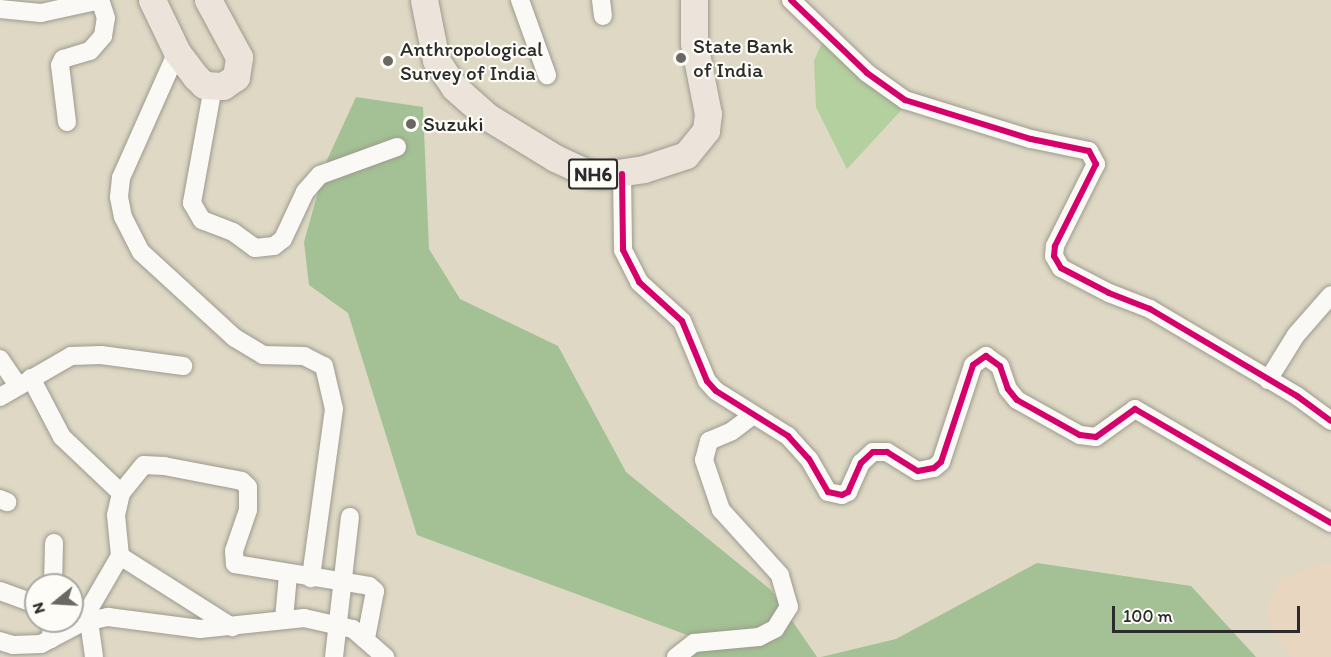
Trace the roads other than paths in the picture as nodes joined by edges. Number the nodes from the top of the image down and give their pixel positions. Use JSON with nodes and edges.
{"nodes":[{"id":1,"x":100,"y":0,"type":"edge"},
{"id":2,"x":152,"y":0,"type":"edge"},
{"id":3,"x":208,"y":0,"type":"edge"},
{"id":4,"x":424,"y":0,"type":"edge"},
{"id":5,"x":520,"y":0,"type":"edge"},
{"id":6,"x":694,"y":0,"type":"edge"},
{"id":7,"x":791,"y":0,"type":"edge"},
{"id":8,"x":0,"y":9,"type":"edge"},
{"id":9,"x":177,"y":52,"type":"junction"},
{"id":10,"x":547,"y":75,"type":"dead end"},
{"id":11,"x":213,"y":87,"type":"junction"},
{"id":12,"x":67,"y":122,"type":"dead end"},
{"id":13,"x":397,"y":147,"type":"dead end"},
{"id":14,"x":622,"y":174,"type":"junction"},
{"id":15,"x":1331,"y":295,"type":"edge"},
{"id":16,"x":0,"y":359,"type":"edge"},
{"id":17,"x":183,"y":366,"type":"dead end"},
{"id":18,"x":1268,"y":380,"type":"junction"},
{"id":19,"x":25,"y":382,"type":"junction"},
{"id":20,"x":0,"y":397,"type":"edge"},
{"id":21,"x":753,"y":415,"type":"junction"},
{"id":22,"x":1331,"y":421,"type":"edge"},
{"id":23,"x":121,"y":493,"type":"junction"},
{"id":24,"x":350,"y":517,"type":"dead end"},
{"id":25,"x":1331,"y":523,"type":"edge"},
{"id":26,"x":54,"y":543,"type":"dead end"},
{"id":27,"x":120,"y":556,"type":"junction"},
{"id":28,"x":53,"y":573,"type":"edge"},
{"id":29,"x":288,"y":574,"type":"junction"},
{"id":30,"x":311,"y":578,"type":"junction"},
{"id":31,"x":341,"y":582,"type":"junction"},
{"id":32,"x":0,"y":591,"type":"edge"},
{"id":33,"x":24,"y":600,"type":"edge"},
{"id":34,"x":284,"y":619,"type":"junction"},
{"id":35,"x":85,"y":622,"type":"junction"},
{"id":36,"x":335,"y":624,"type":"junction"},
{"id":37,"x":232,"y":627,"type":"junction"},
{"id":38,"x":366,"y":638,"type":"junction"},
{"id":39,"x":0,"y":640,"type":"edge"},
{"id":40,"x":45,"y":640,"type":"edge"},
{"id":41,"x":94,"y":657,"type":"edge"},
{"id":42,"x":334,"y":657,"type":"edge"},
{"id":43,"x":385,"y":657,"type":"edge"},
{"id":44,"x":676,"y":657,"type":"edge"}],
"edges":[{"from":1,"to":8,"type":"street"},
{"from":1,"to":12,"type":"street"},
{"from":2,"to":9,"type":"highway"},
{"from":3,"to":11,"type":"highway"},
{"from":4,"to":14,"type":"highway","number":"NH6"},
{"from":5,"to":10,"type":"street"},
{"from":6,"to":14,"type":"highway","number":"NH6"},
{"from":7,"to":18,"type":"street"},
{"from":9,"to":11,"type":"highway"},
{"from":9,"to":30,"type":"street"},
{"from":11,"to":13,"type":"street"},
{"from":14,"to":21,"type":"street"},
{"from":15,"to":18,"type":"street"},
{"from":16,"to":19,"type":"street"},
{"from":17,"to":19,"type":"street"},
{"from":18,"to":22,"type":"street"},
{"from":19,"to":20,"type":"street"},
{"from":19,"to":23,"type":"street"},
{"from":21,"to":25,"type":"street"},
{"from":21,"to":44,"type":"street"},
{"from":23,"to":27,"type":"street"},
{"from":23,"to":29,"type":"street"},
{"from":24,"to":31,"type":"street"},
{"from":26,"to":28,"type":"street"},
{"from":27,"to":35,"type":"street"},
{"from":27,"to":37,"type":"street"},
{"from":29,"to":30,"type":"street"},
{"from":29,"to":34,"type":"street"},
{"from":30,"to":31,"type":"street"},
{"from":31,"to":36,"type":"street"},
{"from":31,"to":38,"type":"street"},
{"from":32,"to":33,"type":"street"},
{"from":34,"to":36,"type":"street"},
{"from":34,"to":37,"type":"street"},
{"from":35,"to":37,"type":"street"},
{"from":35,"to":40,"type":"street"},
{"from":35,"to":41,"type":"street"},
{"from":36,"to":38,"type":"street"},
{"from":36,"to":42,"type":"street"},
{"from":38,"to":43,"type":"street"},
{"from":39,"to":40,"type":"street"}]}
